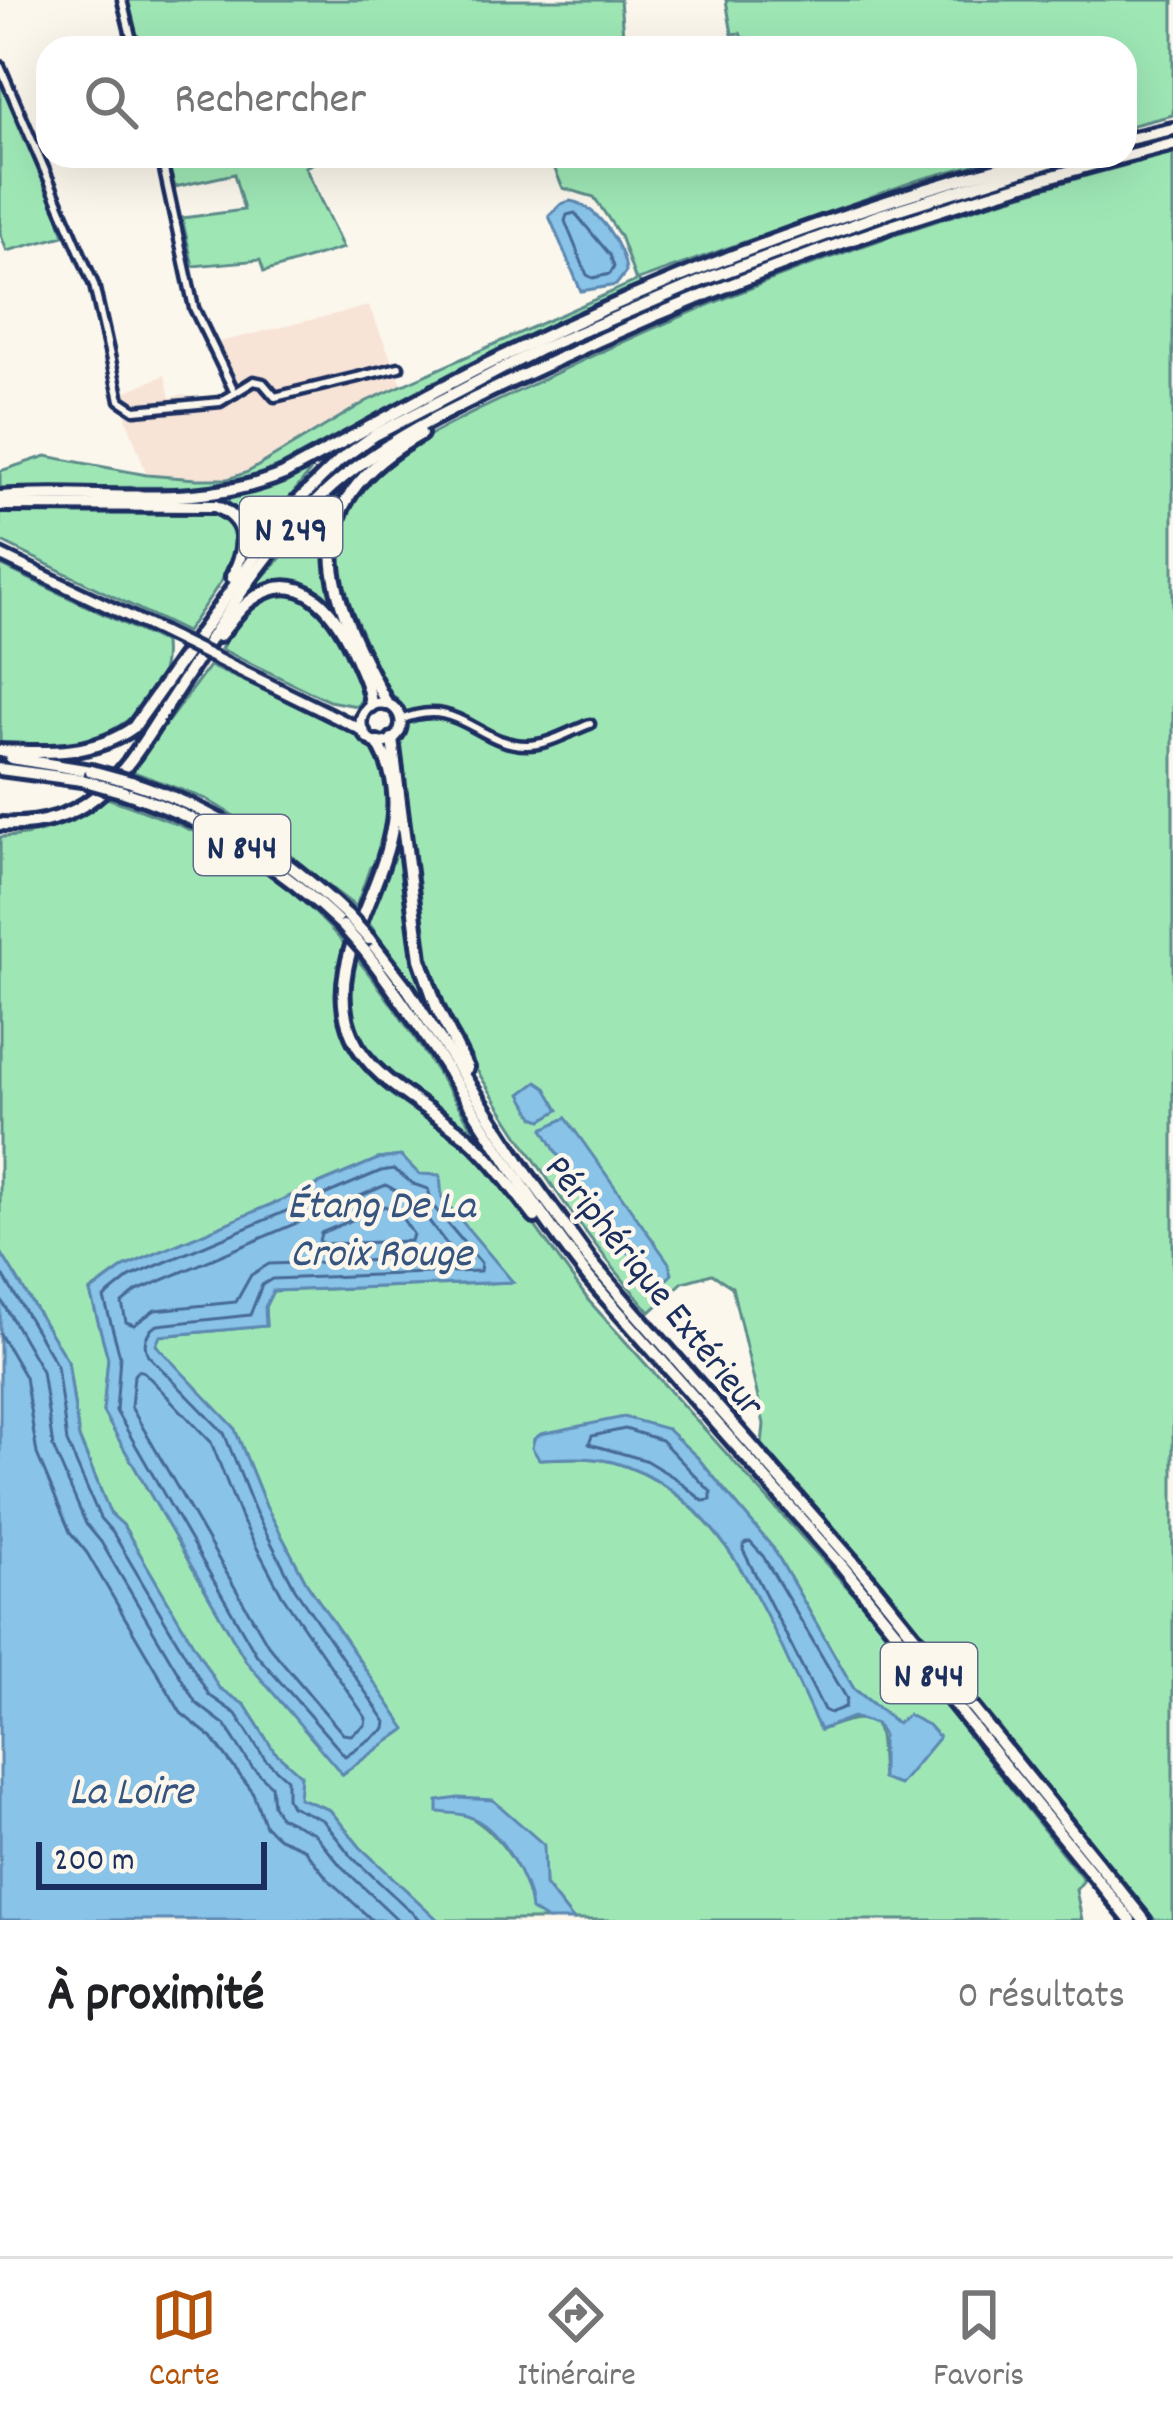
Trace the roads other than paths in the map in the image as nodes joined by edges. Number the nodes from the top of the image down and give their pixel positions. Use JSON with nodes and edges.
{"nodes":[{"id":1,"x":122,"y":0,"type":"edge"},
{"id":2,"x":131,"y":36,"type":"edge"},
{"id":3,"x":0,"y":66,"type":"edge"},
{"id":4,"x":1173,"y":129,"type":"edge"},
{"id":5,"x":1137,"y":137,"type":"edge"},
{"id":6,"x":1173,"y":144,"type":"edge"},
{"id":7,"x":36,"y":147,"type":"edge"},
{"id":8,"x":1137,"y":154,"type":"edge"},
{"id":9,"x":45,"y":168,"type":"edge"},
{"id":10,"x":164,"y":168,"type":"edge"},
{"id":11,"x":1000,"y":168,"type":"edge"},
{"id":12,"x":1031,"y":168,"type":"edge"},
{"id":13,"x":1088,"y":168,"type":"edge"},
{"id":14,"x":400,"y":367,"type":"dead end"},
{"id":15,"x":235,"y":393,"type":"junction"},
{"id":16,"x":430,"y":422,"type":"junction"},
{"id":17,"x":0,"y":501,"type":"edge"},
{"id":18,"x":3,"y":554,"type":"edge"},
{"id":19,"x":186,"y":656,"type":"junction"},
{"id":20,"x":190,"y":671,"type":"junction"},
{"id":21,"x":387,"y":704,"type":"junction"},
{"id":22,"x":326,"y":711,"type":"junction"},
{"id":23,"x":367,"y":711,"type":"junction"},
{"id":24,"x":400,"y":720,"type":"junction"},
{"id":25,"x":590,"y":724,"type":"dead end"},
{"id":26,"x":364,"y":731,"type":"junction"},
{"id":27,"x":392,"y":739,"type":"junction"},
{"id":28,"x":377,"y":742,"type":"junction"},
{"id":29,"x":1,"y":754,"type":"edge"},
{"id":30,"x":0,"y":769,"type":"edge"},
{"id":31,"x":87,"y":776,"type":"junction"},
{"id":32,"x":0,"y":824,"type":"edge"},
{"id":33,"x":367,"y":945,"type":"junction"},
{"id":34,"x":484,"y":1108,"type":"junction"},
{"id":35,"x":552,"y":1231,"type":"junction"},
{"id":36,"x":1130,"y":1920,"type":"edge"},
{"id":37,"x":1144,"y":1920,"type":"edge"}],
"edges":[{"from":1,"to":2,"type":"street"},
{"from":3,"to":7,"type":"street"},
{"from":4,"to":5,"type":"highway"},
{"from":6,"to":8,"type":"highway","number":"N 249"},
{"from":9,"to":15,"type":"street"},
{"from":10,"to":15,"type":"street"},
{"from":11,"to":17,"type":"highway"},
{"from":12,"to":19,"type":"highway","number":"N 249"},
{"from":13,"to":16,"type":"highway","number":"N 249"},
{"from":14,"to":15,"type":"street"},
{"from":16,"to":20,"type":"highway","number":"N 249"},
{"from":16,"to":21,"type":"highway"},
{"from":17,"to":19,"type":"highway"},
{"from":18,"to":22,"type":"main road","bridge":true},
{"from":19,"to":29,"type":"highway","number":"N 249"},
{"from":20,"to":23,"type":"highway"},
{"from":20,"to":32,"type":"highway","number":"N 249"},
{"from":21,"to":23,"type":"main road"},
{"from":21,"to":24,"type":"main road"},
{"from":22,"to":23,"type":"main road"},
{"from":22,"to":26,"type":"main road"},
{"from":23,"to":26,"type":"main road"},
{"from":24,"to":25,"type":"street"},
{"from":24,"to":27,"type":"main road"},
{"from":26,"to":28,"type":"main road"},
{"from":27,"to":28,"type":"main road"},
{"from":27,"to":34,"type":"highway"},
{"from":28,"to":35,"type":"highway"},
{"from":29,"to":31,"type":"highway","number":"N 844"},
{"from":30,"to":31,"type":"highway","number":"N 844"},
{"from":31,"to":33,"type":"highway","number":"N 844","bridge":true},
{"from":33,"to":34,"type":"highway","name":"Périphérique Extérieur","number":"N 844"},
{"from":33,"to":35,"type":"highway","number":"N 844"},
{"from":34,"to":37,"type":"highway","name":"Périphérique Extérieur","number":"N 844"},
{"from":35,"to":36,"type":"highway","number":"N 844"}]}
